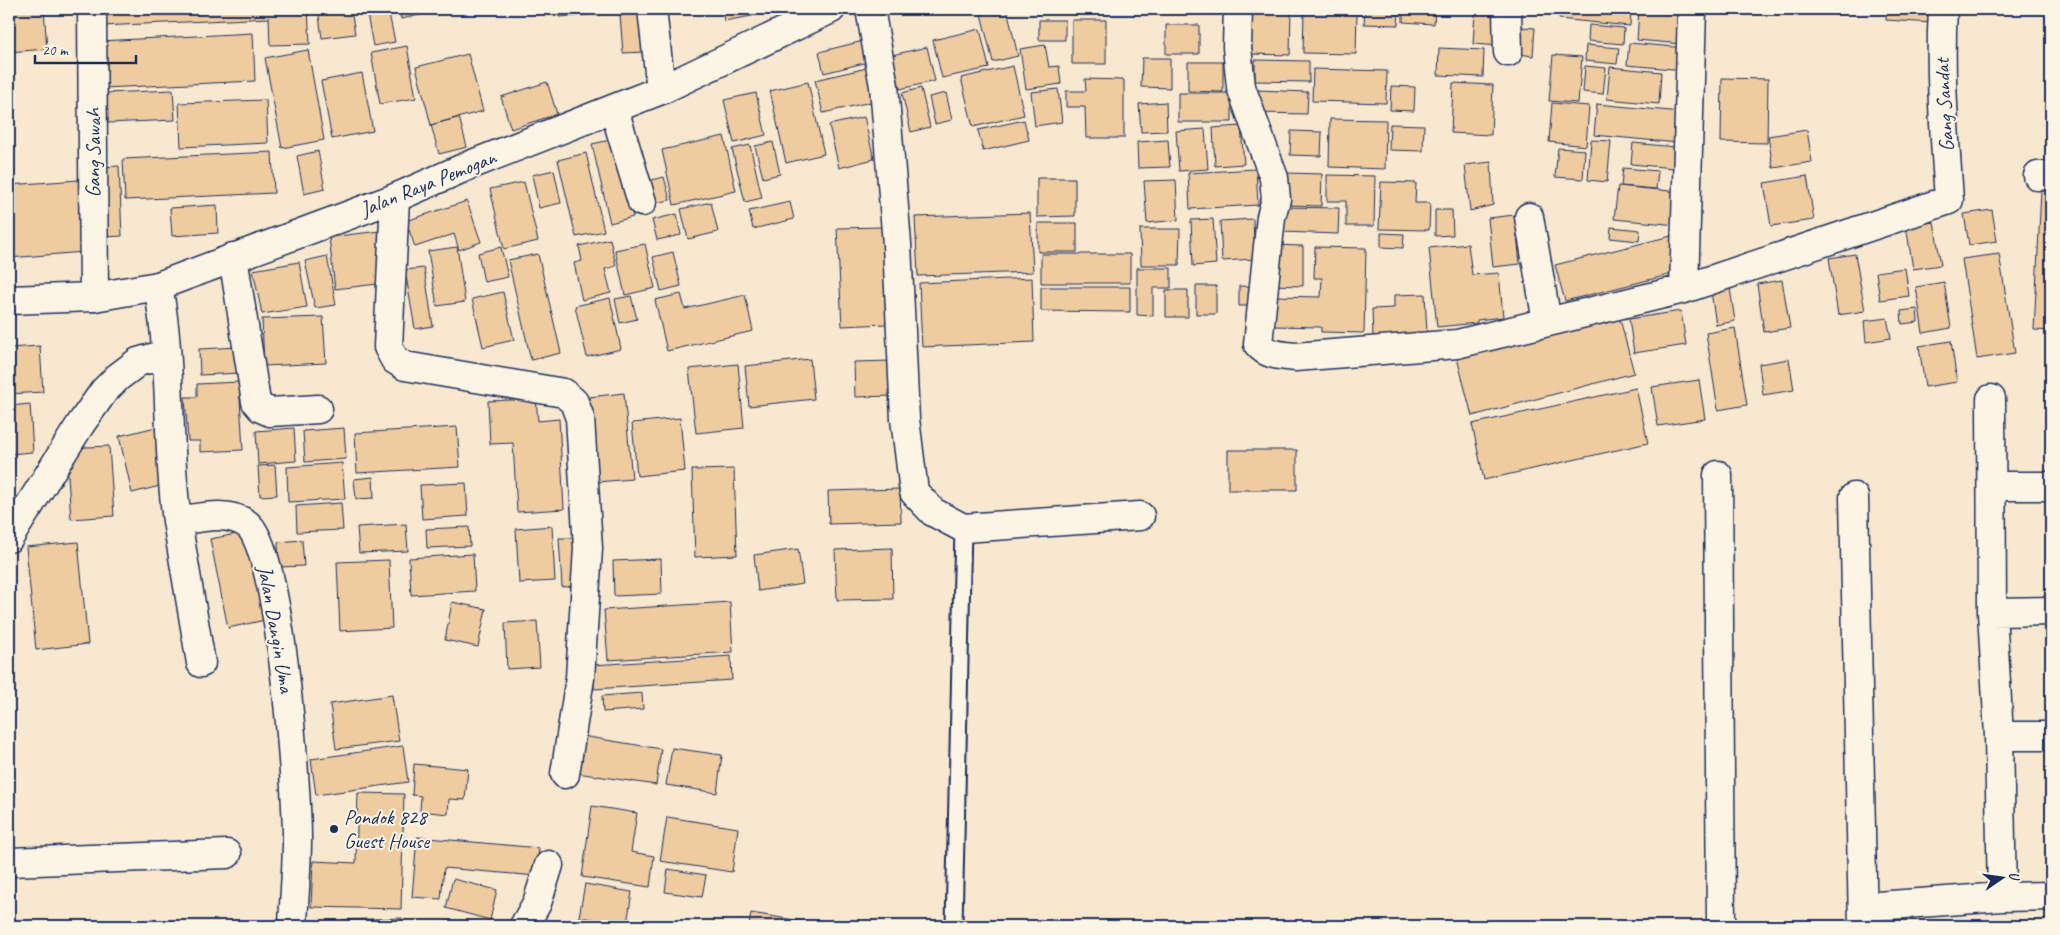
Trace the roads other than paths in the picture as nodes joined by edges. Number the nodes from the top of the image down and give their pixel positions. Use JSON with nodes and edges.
{"nodes":[{"id":1,"x":92,"y":9,"type":"edge"},
{"id":2,"x":652,"y":9,"type":"edge"},
{"id":3,"x":831,"y":9,"type":"edge"},
{"id":4,"x":870,"y":9,"type":"edge"},
{"id":5,"x":1238,"y":9,"type":"edge"},
{"id":6,"x":1507,"y":9,"type":"edge"},
{"id":7,"x":1692,"y":9,"type":"edge"},
{"id":8,"x":1943,"y":9,"type":"edge"},
{"id":9,"x":1508,"y":52,"type":"dead end"},
{"id":10,"x":661,"y":90,"type":"junction"},
{"id":11,"x":614,"y":108,"type":"junction"},
{"id":12,"x":395,"y":198,"type":"junction"},
{"id":13,"x":642,"y":202,"type":"dead end"},
{"id":14,"x":1529,"y":217,"type":"dead end"},
{"id":15,"x":233,"y":257,"type":"junction"},
{"id":16,"x":1684,"y":289,"type":"junction"},
{"id":17,"x":160,"y":295,"type":"junction"},
{"id":18,"x":94,"y":297,"type":"junction"},
{"id":19,"x":9,"y":300,"type":"edge"},
{"id":20,"x":1547,"y":322,"type":"junction"},
{"id":21,"x":166,"y":347,"type":"junction"},
{"id":22,"x":1991,"y":399,"type":"dead end"},
{"id":23,"x":318,"y":409,"type":"dead end"},
{"id":24,"x":1718,"y":475,"type":"dead end"},
{"id":25,"x":1992,"y":486,"type":"junction"},
{"id":26,"x":2051,"y":486,"type":"edge"},
{"id":27,"x":1854,"y":498,"type":"dead end"},
{"id":28,"x":1140,"y":516,"type":"dead end"},
{"id":29,"x":177,"y":521,"type":"junction"},
{"id":30,"x":962,"y":528,"type":"junction"},
{"id":31,"x":9,"y":538,"type":"edge"},
{"id":32,"x":1992,"y":612,"type":"junction"},
{"id":33,"x":2051,"y":612,"type":"edge"},
{"id":34,"x":201,"y":663,"type":"dead end"},
{"id":35,"x":1999,"y":736,"type":"junction"},
{"id":36,"x":2051,"y":736,"type":"edge"},
{"id":37,"x":565,"y":774,"type":"dead end"},
{"id":38,"x":227,"y":854,"type":"dead end"},
{"id":39,"x":9,"y":862,"type":"edge"},
{"id":40,"x":549,"y":865,"type":"dead end"},
{"id":41,"x":2051,"y":896,"type":"edge"},
{"id":42,"x":2002,"y":898,"type":"junction"},
{"id":43,"x":1863,"y":917,"type":"edge"},
{"id":44,"x":293,"y":926,"type":"edge"},
{"id":45,"x":524,"y":926,"type":"edge"},
{"id":46,"x":954,"y":926,"type":"edge"},
{"id":47,"x":1721,"y":926,"type":"edge"}],
"edges":[{"from":1,"to":18,"type":"street","name":"Gang Sawah"},
{"from":2,"to":10,"type":"street"},
{"from":3,"to":10,"type":"street","name":"Jalan Raya Pemogan"},
{"from":4,"to":30,"type":"street"},
{"from":5,"to":20,"type":"street"},
{"from":6,"to":9,"type":"street"},
{"from":7,"to":16,"type":"street"},
{"from":8,"to":16,"type":"street","name":"Gang Sandat"},
{"from":10,"to":11,"type":"street","name":"Jalan Raya Pemogan"},
{"from":11,"to":12,"type":"street","name":"Jalan Raya Pemogan"},
{"from":11,"to":13,"type":"street"},
{"from":12,"to":15,"type":"street","name":"Jalan Raya Pemogan"},
{"from":12,"to":37,"type":"street"},
{"from":14,"to":20,"type":"street"},
{"from":15,"to":17,"type":"street","name":"Jalan Raya Pemogan"},
{"from":15,"to":23,"type":"street"},
{"from":16,"to":20,"type":"street"},
{"from":17,"to":18,"type":"street","name":"Jalan Raya Pemogan"},
{"from":17,"to":21,"type":"street"},
{"from":18,"to":19,"type":"street","name":"Jalan Raya Pemogan"},
{"from":21,"to":29,"type":"street"},
{"from":21,"to":31,"type":"street"},
{"from":22,"to":25,"type":"street"},
{"from":24,"to":47,"type":"street"},
{"from":25,"to":26,"type":"street"},
{"from":25,"to":32,"type":"street"},
{"from":27,"to":43,"type":"street"},
{"from":28,"to":30,"type":"street"},
{"from":29,"to":34,"type":"street"},
{"from":29,"to":44,"type":"street","name":"Jalan Dangin Uma"},
{"from":30,"to":46,"type":"lane"},
{"from":32,"to":33,"type":"street"},
{"from":32,"to":35,"type":"street"},
{"from":35,"to":36,"type":"street"},
{"from":35,"to":42,"type":"street"},
{"from":38,"to":39,"type":"street"},
{"from":40,"to":45,"type":"street"},
{"from":41,"to":42,"type":"street"},
{"from":42,"to":43,"type":"street"}]}
